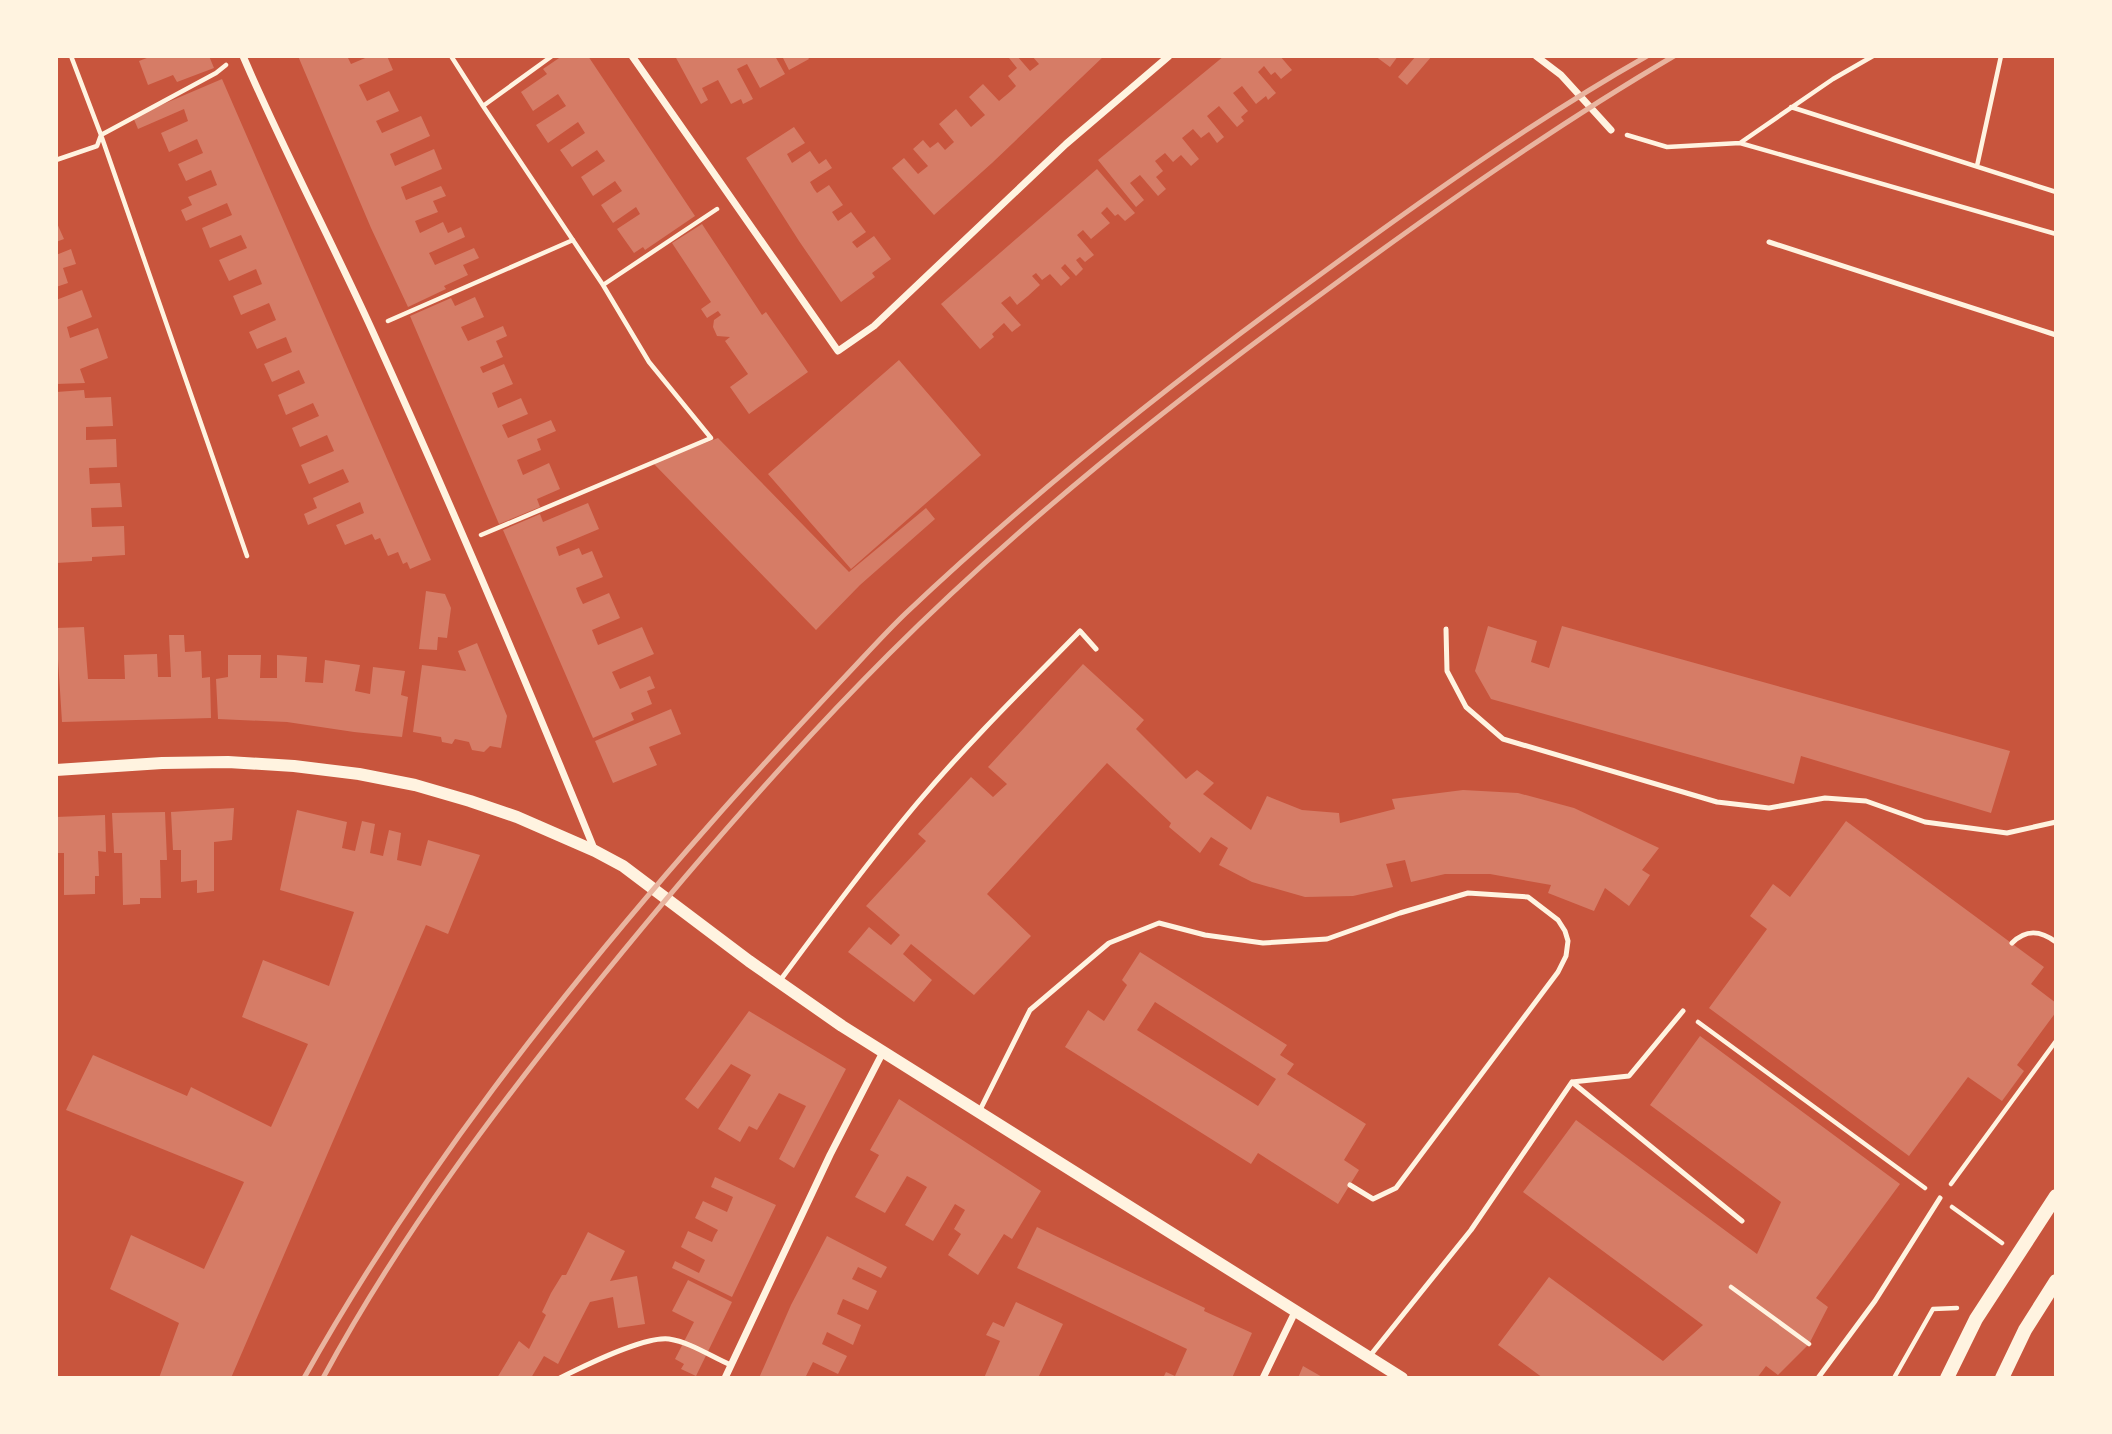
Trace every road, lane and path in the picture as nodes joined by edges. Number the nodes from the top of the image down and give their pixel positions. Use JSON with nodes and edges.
{"nodes":[{"id":1,"x":71,"y":56,"type":"edge"},
{"id":2,"x":243,"y":56,"type":"edge"},
{"id":3,"x":451,"y":56,"type":"edge"},
{"id":4,"x":552,"y":56,"type":"edge"},
{"id":5,"x":632,"y":56,"type":"edge"},
{"id":6,"x":1169,"y":56,"type":"edge"},
{"id":7,"x":1536,"y":56,"type":"edge"},
{"id":8,"x":1873,"y":56,"type":"edge"},
{"id":9,"x":2001,"y":56,"type":"edge"},
{"id":10,"x":226,"y":64,"type":"dead end"},
{"id":11,"x":483,"y":106,"type":"junction"},
{"id":12,"x":1791,"y":107,"type":"junction"},
{"id":13,"x":1611,"y":130,"type":"joint"},
{"id":14,"x":101,"y":135,"type":"junction"},
{"id":15,"x":1740,"y":143,"type":"junction"},
{"id":16,"x":56,"y":160,"type":"edge"},
{"id":17,"x":1977,"y":166,"type":"junction"},
{"id":18,"x":2056,"y":192,"type":"edge"},
{"id":19,"x":733,"y":200,"type":"junction"},
{"id":20,"x":2056,"y":234,"type":"edge"},
{"id":21,"x":573,"y":240,"type":"junction"},
{"id":22,"x":1769,"y":242,"type":"dead end"},
{"id":23,"x":603,"y":285,"type":"junction"},
{"id":24,"x":371,"y":328,"type":"junction"},
{"id":25,"x":2056,"y":335,"type":"edge"},
{"id":26,"x":465,"y":542,"type":"junction"},
{"id":27,"x":247,"y":556,"type":"dead end"},
{"id":28,"x":1446,"y":629,"type":"dead end"},
{"id":29,"x":1096,"y":649,"type":"dead end"},
{"id":30,"x":56,"y":770,"type":"edge"},
{"id":31,"x":2056,"y":822,"type":"edge"},
{"id":32,"x":596,"y":851,"type":"junction"},
{"id":33,"x":2056,"y":942,"type":"edge"},
{"id":34,"x":2012,"y":943,"type":"dead end"},
{"id":35,"x":779,"y":982,"type":"junction"},
{"id":36,"x":1683,"y":1011,"type":"joint"},
{"id":37,"x":2056,"y":1041,"type":"edge"},
{"id":38,"x":883,"y":1052,"type":"junction"},
{"id":39,"x":1572,"y":1082,"type":"junction"},
{"id":40,"x":979,"y":1112,"type":"junction"},
{"id":41,"x":1350,"y":1185,"type":"dead end"},
{"id":42,"x":2056,"y":1196,"type":"edge"},
{"id":43,"x":1940,"y":1198,"type":"junction"},
{"id":44,"x":1742,"y":1221,"type":"dead end"},
{"id":45,"x":2017,"y":1254,"type":"junction"},
{"id":46,"x":2056,"y":1281,"type":"edge"},
{"id":47,"x":1731,"y":1287,"type":"dead end"},
{"id":48,"x":1983,"y":1307,"type":"junction"},
{"id":49,"x":1295,"y":1312,"type":"junction"},
{"id":50,"x":1809,"y":1344,"type":"dead end"},
{"id":51,"x":1369,"y":1357,"type":"junction"},
{"id":52,"x":731,"y":1365,"type":"junction"},
{"id":53,"x":560,"y":1378,"type":"edge"},
{"id":54,"x":725,"y":1378,"type":"edge"},
{"id":55,"x":1264,"y":1378,"type":"edge"},
{"id":56,"x":1402,"y":1378,"type":"edge"},
{"id":57,"x":1818,"y":1378,"type":"edge"},
{"id":58,"x":1894,"y":1378,"type":"edge"},
{"id":59,"x":1947,"y":1378,"type":"edge"},
{"id":60,"x":2002,"y":1378,"type":"edge"}],
"edges":[{"from":1,"to":14,"type":"path"},
{"from":2,"to":24,"type":"street"},
{"from":3,"to":11,"type":"path"},
{"from":4,"to":11,"type":"path"},
{"from":5,"to":19,"type":"street"},
{"from":6,"to":19,"type":"street"},
{"from":7,"to":13,"type":"street"},
{"from":8,"to":12,"type":"path"},
{"from":9,"to":17,"type":"path"},
{"from":10,"to":14,"type":"path"},
{"from":11,"to":21,"type":"path"},
{"from":12,"to":15,"type":"path"},
{"from":12,"to":17,"type":"path"},
{"from":13,"to":15,"type":"path"},
{"from":14,"to":16,"type":"path"},
{"from":14,"to":27,"type":"path"},
{"from":15,"to":20,"type":"path"},
{"from":17,"to":18,"type":"path"},
{"from":19,"to":23,"type":"path"},
{"from":21,"to":23,"type":"path"},
{"from":21,"to":24,"type":"path"},
{"from":22,"to":25,"type":"lane"},
{"from":23,"to":26,"type":"path"},
{"from":24,"to":26,"type":"street"},
{"from":26,"to":32,"type":"street"},
{"from":28,"to":31,"type":"lane"},
{"from":29,"to":35,"type":"lane"},
{"from":30,"to":32,"type":"street"},
{"from":32,"to":35,"type":"street"},
{"from":33,"to":34,"type":"lane"},
{"from":35,"to":38,"type":"street"},
{"from":36,"to":39,"type":"lane"},
{"from":36,"to":43,"type":"path"},
{"from":37,"to":43,"type":"path"},
{"from":38,"to":40,"type":"street"},
{"from":38,"to":52,"type":"street"},
{"from":39,"to":44,"type":"lane"},
{"from":39,"to":51,"type":"lane"},
{"from":40,"to":41,"type":"lane"},
{"from":40,"to":49,"type":"street"},
{"from":42,"to":45,"type":"main road"},
{"from":43,"to":45,"type":"path"},
{"from":43,"to":57,"type":"lane"},
{"from":45,"to":48,"type":"main road"},
{"from":46,"to":60,"type":"main road"},
{"from":47,"to":50,"type":"path"},
{"from":48,"to":58,"type":"path"},
{"from":48,"to":59,"type":"main road"},
{"from":49,"to":51,"type":"street"},
{"from":49,"to":55,"type":"street"},
{"from":51,"to":56,"type":"street"},
{"from":52,"to":53,"type":"lane"},
{"from":52,"to":54,"type":"street"}]}
